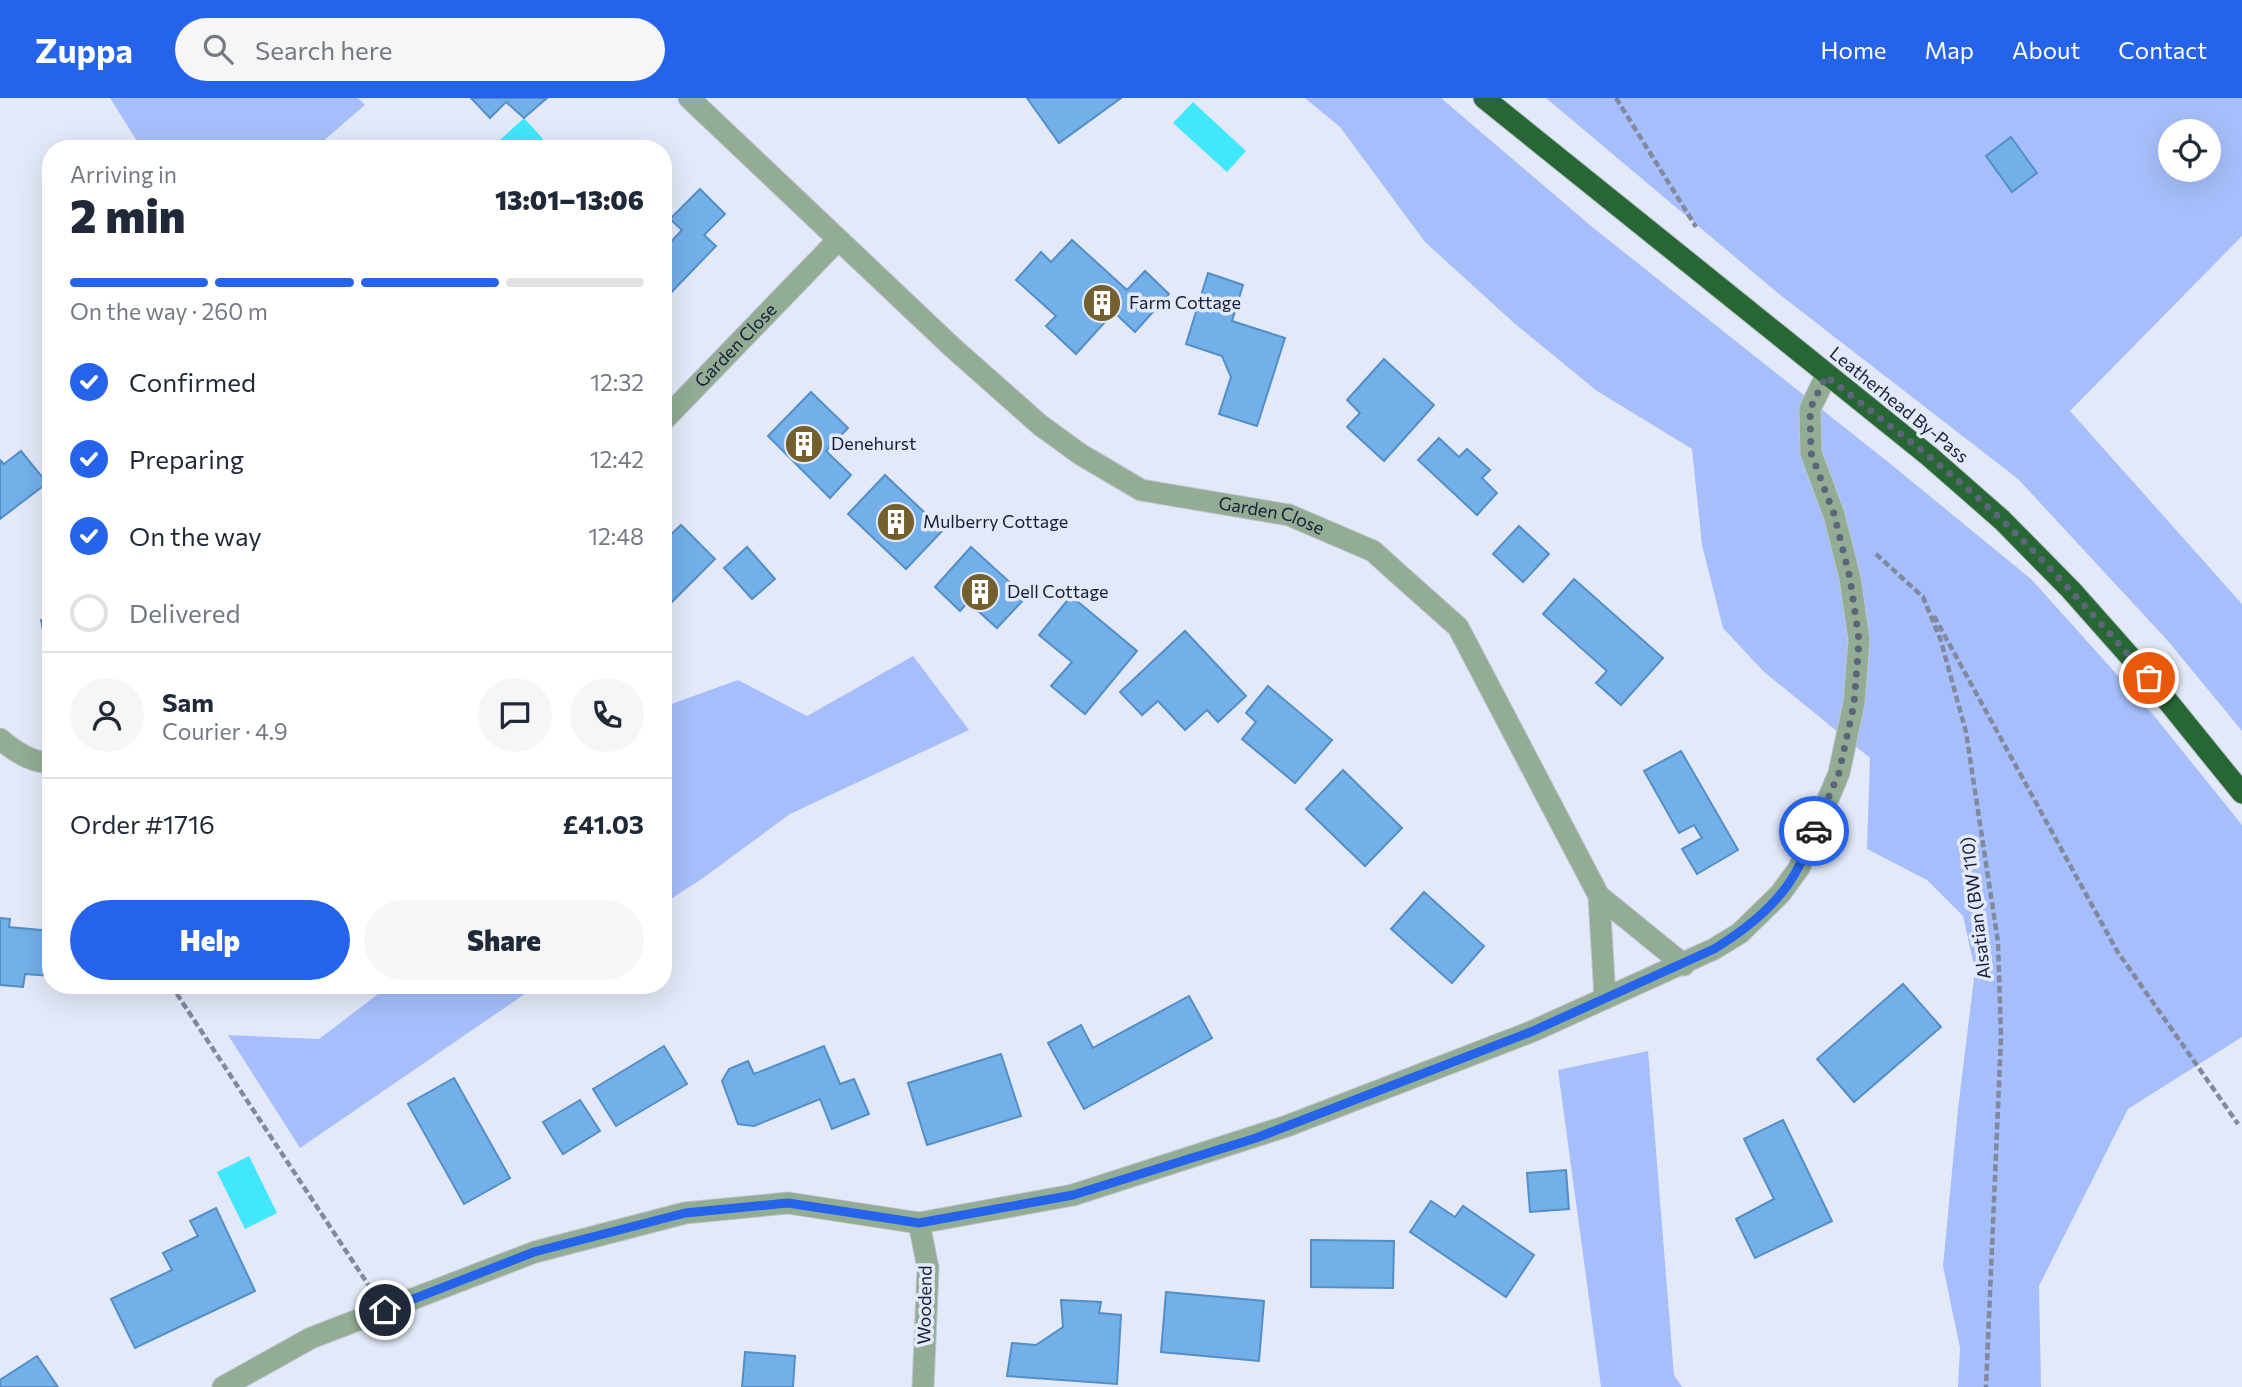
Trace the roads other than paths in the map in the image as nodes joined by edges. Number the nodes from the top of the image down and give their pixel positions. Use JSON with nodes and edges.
{"nodes":[{"id":1,"x":689,"y":98,"type":"edge"},
{"id":2,"x":1485,"y":98,"type":"edge"},
{"id":3,"x":838,"y":240,"type":"junction"},
{"id":4,"x":1826,"y":376,"type":"junction"},
{"id":5,"x":672,"y":412,"type":"edge"},
{"id":6,"x":0,"y":739,"type":"edge"},
{"id":7,"x":42,"y":763,"type":"edge"},
{"id":8,"x":2242,"y":793,"type":"edge"},
{"id":9,"x":1599,"y":896,"type":"junction"},
{"id":10,"x":1684,"y":965,"type":"junction"},
{"id":11,"x":1605,"y":998,"type":"junction"},
{"id":12,"x":919,"y":1223,"type":"junction"},
{"id":13,"x":223,"y":1387,"type":"edge"},
{"id":14,"x":923,"y":1387,"type":"edge"}],
"edges":[{"from":1,"to":3,"type":"street","name":"Garden Close"},
{"from":2,"to":4,"type":"highway","name":"Leatherhead By-Pass"},
{"from":3,"to":5,"type":"street","name":"Garden Close"},
{"from":3,"to":9,"type":"street","name":"Garden Close"},
{"from":4,"to":8,"type":"highway","name":"Leatherhead By-Pass"},
{"from":4,"to":10,"type":"street"},
{"from":6,"to":7,"type":"street"},
{"from":9,"to":10,"type":"street","name":"Garden Close"},
{"from":9,"to":11,"type":"street","name":"Garden Close"},
{"from":10,"to":11,"type":"street"},
{"from":11,"to":12,"type":"street"},
{"from":12,"to":13,"type":"street"},
{"from":12,"to":14,"type":"street","name":"Woodend"}]}
